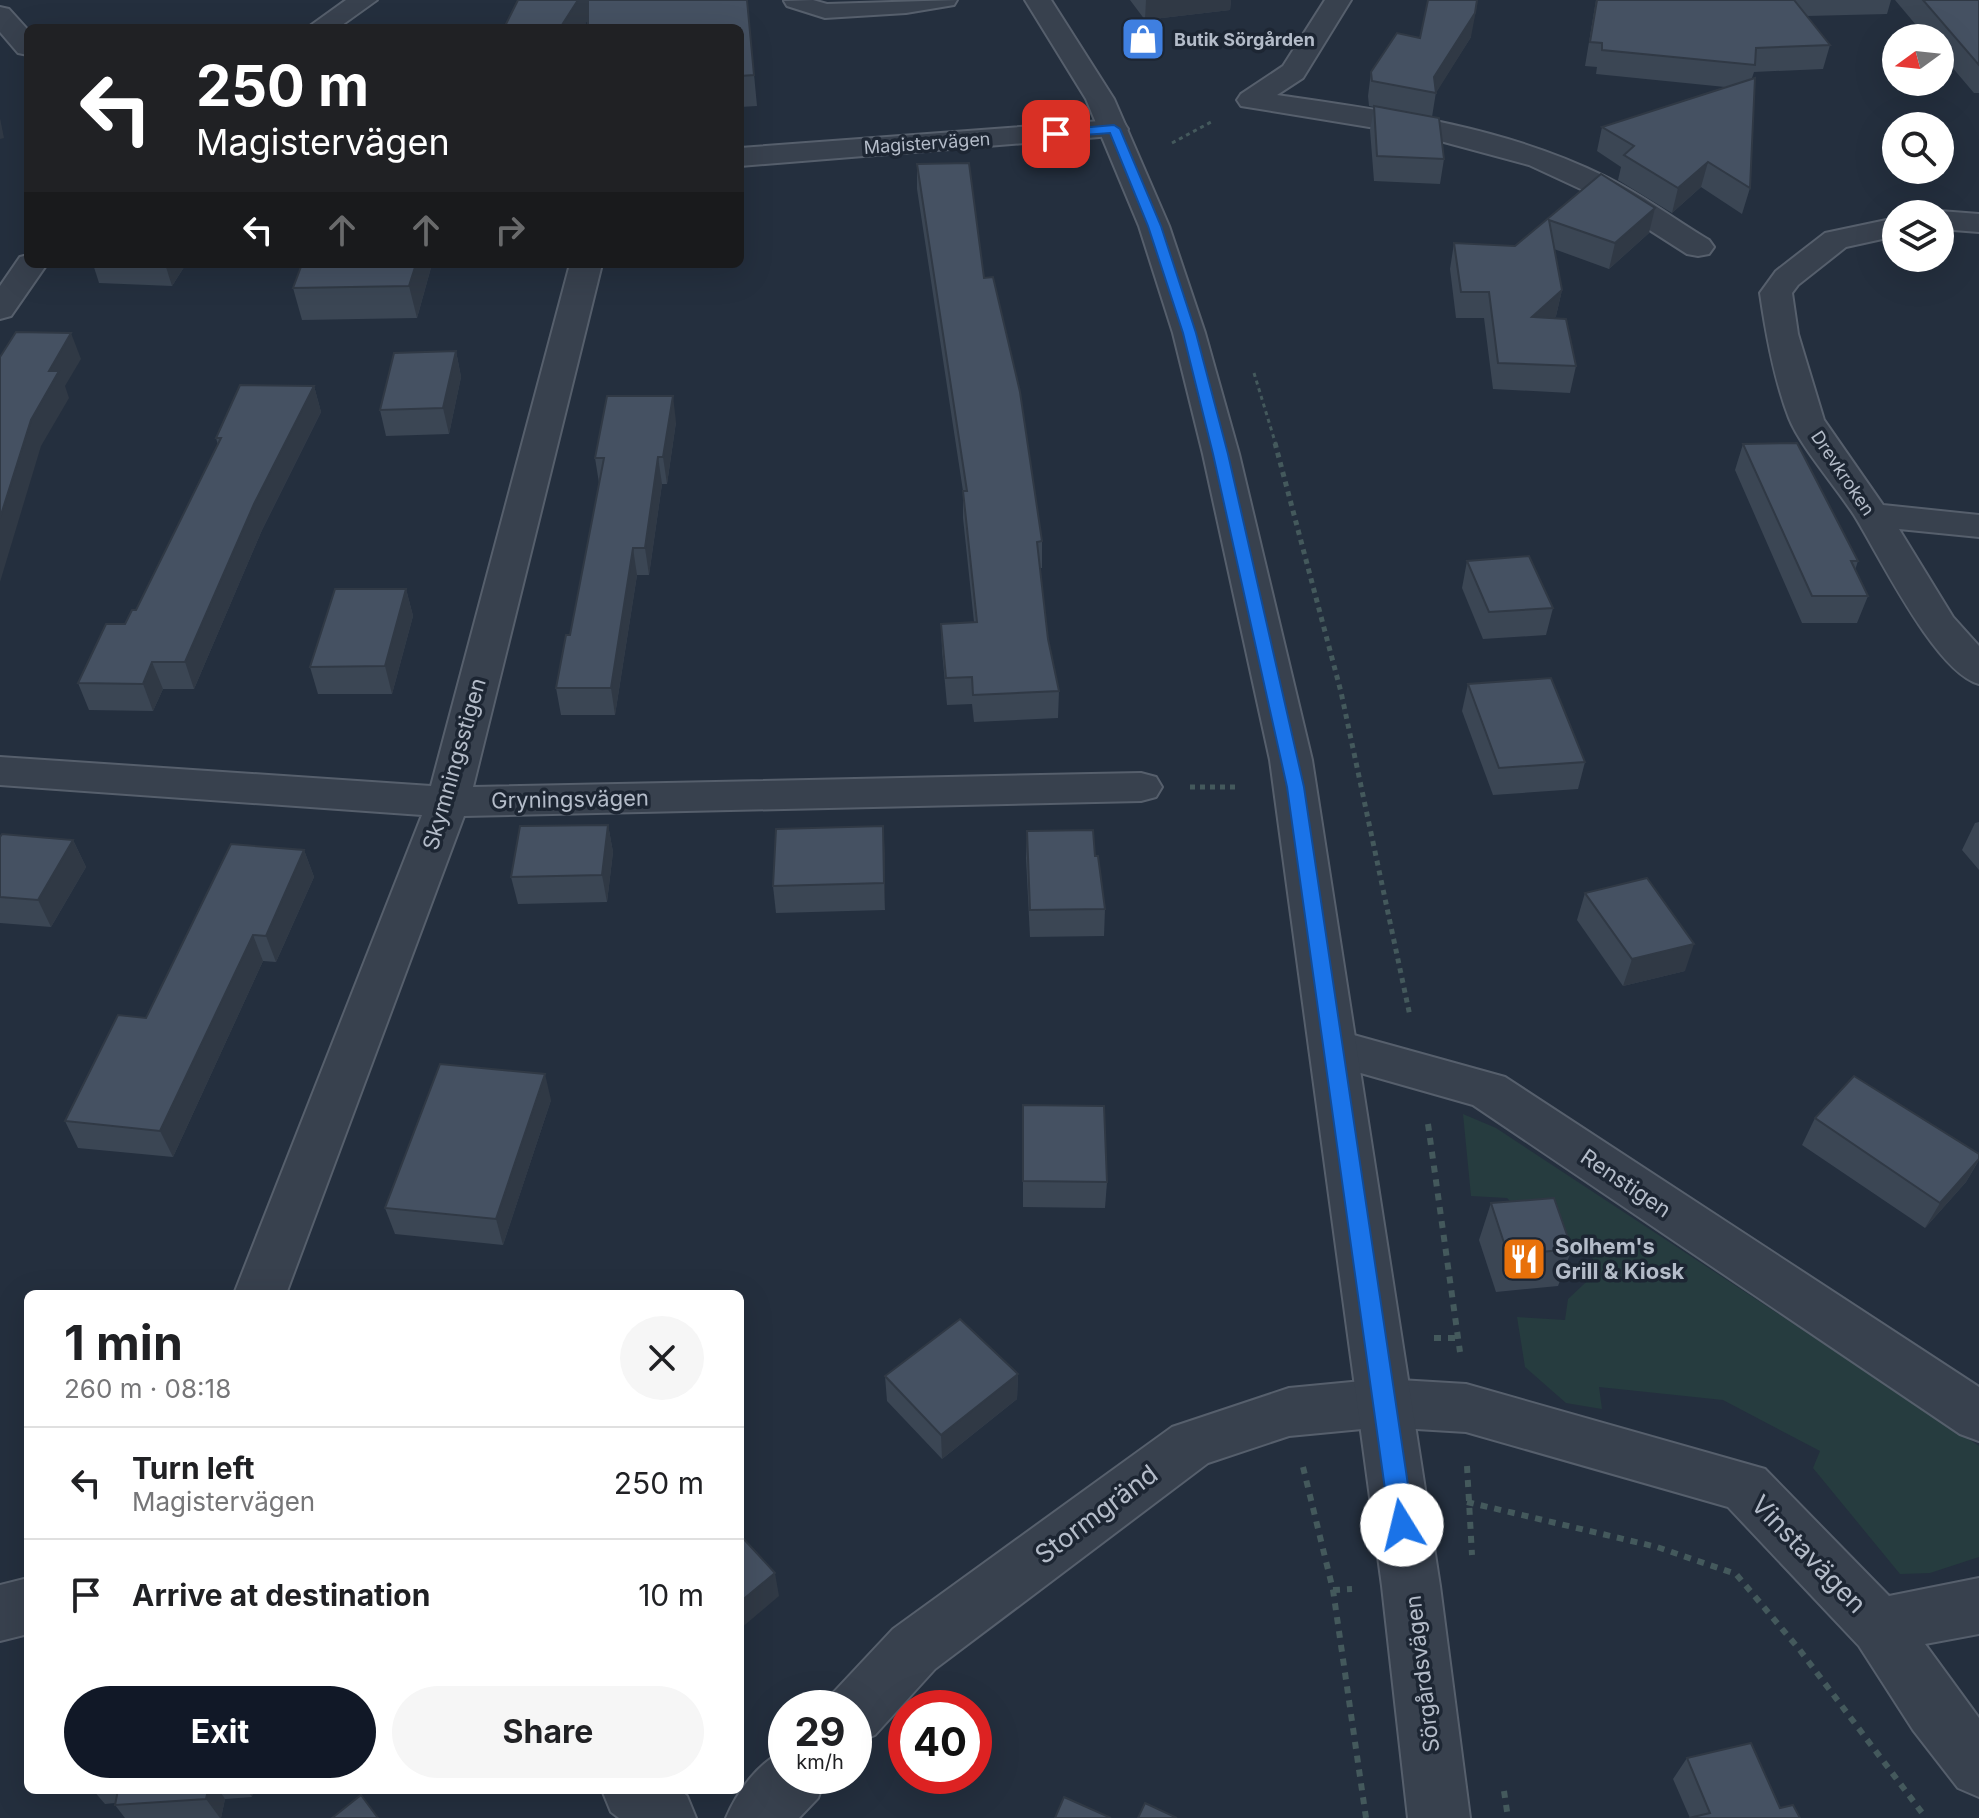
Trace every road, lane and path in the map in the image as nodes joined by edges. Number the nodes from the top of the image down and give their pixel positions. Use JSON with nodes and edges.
{"nodes":[{"id":1,"x":364,"y":0,"type":"edge"},
{"id":2,"x":1038,"y":0,"type":"edge"},
{"id":3,"x":1338,"y":0,"type":"edge"},
{"id":4,"x":795,"y":1,"type":"edge"},
{"id":5,"x":936,"y":1,"type":"edge"},
{"id":6,"x":0,"y":15,"type":"edge"},
{"id":7,"x":326,"y":24,"type":"edge"},
{"id":8,"x":24,"y":42,"type":"edge"},
{"id":9,"x":1114,"y":129,"type":"junction"},
{"id":10,"x":744,"y":157,"type":"edge"},
{"id":11,"x":1954,"y":221,"type":"edge"},
{"id":12,"x":1979,"y":223,"type":"edge"},
{"id":13,"x":1882,"y":230,"type":"edge"},
{"id":14,"x":1698,"y":247,"type":"dead end"},
{"id":15,"x":28,"y":268,"type":"edge"},
{"id":16,"x":585,"y":268,"type":"edge"},
{"id":17,"x":0,"y":309,"type":"edge"},
{"id":18,"x":1872,"y":515,"type":"junction"},
{"id":19,"x":1979,"y":526,"type":"edge"},
{"id":20,"x":1979,"y":671,"type":"edge"},
{"id":21,"x":0,"y":771,"type":"edge"},
{"id":22,"x":1141,"y":787,"type":"joint"},
{"id":23,"x":1242,"y":787,"type":"dead end"},
{"id":24,"x":448,"y":802,"type":"junction"},
{"id":25,"x":1332,"y":1047,"type":"junction"},
{"id":26,"x":262,"y":1290,"type":"edge"},
{"id":27,"x":1383,"y":1403,"type":"junction"},
{"id":28,"x":1289,"y":1412,"type":"junction"},
{"id":29,"x":1979,"y":1417,"type":"edge"},
{"id":30,"x":1467,"y":1502,"type":"dead end"},
{"id":31,"x":1979,"y":1606,"type":"edge"},
{"id":32,"x":24,"y":1607,"type":"edge"},
{"id":33,"x":0,"y":1613,"type":"edge"},
{"id":34,"x":1879,"y":1626,"type":"junction"},
{"id":35,"x":872,"y":1694,"type":"edge"},
{"id":36,"x":1979,"y":1767,"type":"edge"},
{"id":37,"x":638,"y":1794,"type":"edge"},
{"id":38,"x":779,"y":1794,"type":"edge"},
{"id":39,"x":665,"y":1818,"type":"edge"},
{"id":40,"x":757,"y":1818,"type":"edge"},
{"id":41,"x":1366,"y":1818,"type":"edge"},
{"id":42,"x":1439,"y":1818,"type":"edge"},
{"id":43,"x":1926,"y":1818,"type":"edge"}],
"edges":[{"from":1,"to":7,"type":"street"},
{"from":2,"to":9,"type":"street","name":"Sörgårdsvägen"},
{"from":3,"to":14,"type":"street"},
{"from":4,"to":5,"type":"lane"},
{"from":6,"to":8,"type":"street"},
{"from":9,"to":10,"type":"street","name":"Magistervägen"},
{"from":9,"to":25,"type":"street","name":"Sörgårdsvägen"},
{"from":11,"to":12,"type":"street"},
{"from":13,"to":18,"type":"street","name":"Drevkroken"},
{"from":15,"to":17,"type":"street"},
{"from":16,"to":24,"type":"street","name":"Skymningsstigen"},
{"from":18,"to":19,"type":"street"},
{"from":18,"to":20,"type":"street","name":"Drevkroken"},
{"from":21,"to":24,"type":"street","name":"Gryningsvägen"},
{"from":22,"to":23,"type":"path"},
{"from":22,"to":24,"type":"street","name":"Gryningsvägen"},
{"from":24,"to":26,"type":"street","name":"Skymningsstigen"},
{"from":25,"to":27,"type":"street","name":"Sörgårdsvägen"},
{"from":25,"to":29,"type":"street","name":"Renstigen"},
{"from":27,"to":28,"type":"street","name":"Stormgränd"},
{"from":27,"to":34,"type":"street","name":"Vinstavägen"},
{"from":27,"to":42,"type":"street","name":"Sörgårdsvägen"},
{"from":28,"to":35,"type":"street","name":"Stormgränd"},
{"from":28,"to":41,"type":"path"},
{"from":30,"to":43,"type":"path"},
{"from":31,"to":34,"type":"street"},
{"from":32,"to":33,"type":"street"},
{"from":34,"to":36,"type":"street","name":"Vinstavägen"},
{"from":37,"to":39,"type":"street"},
{"from":38,"to":40,"type":"street"}]}
